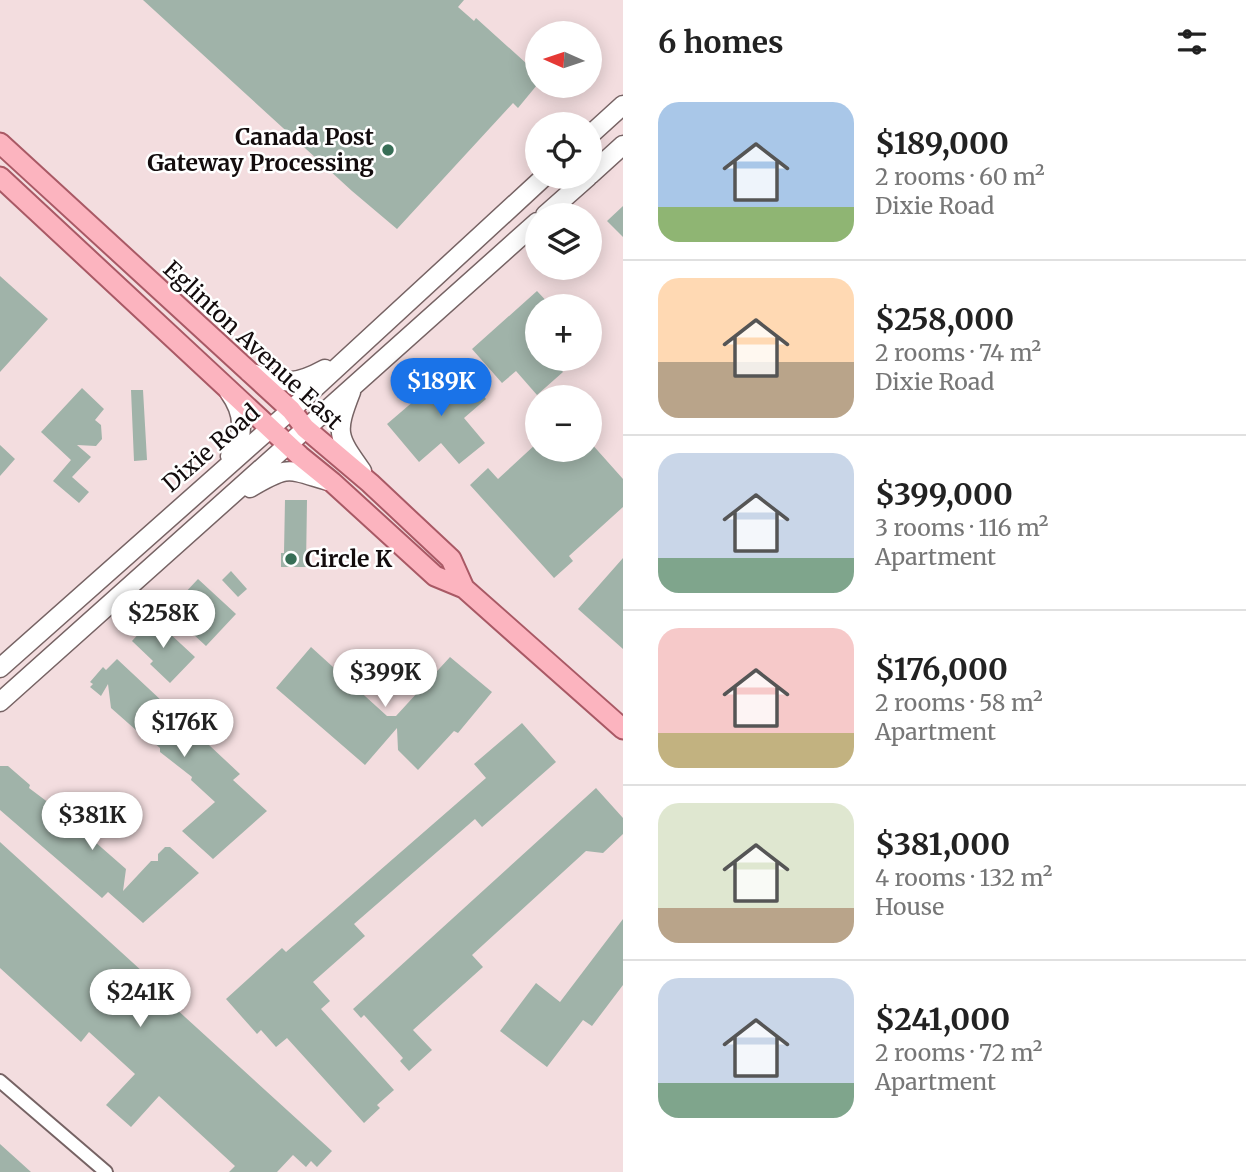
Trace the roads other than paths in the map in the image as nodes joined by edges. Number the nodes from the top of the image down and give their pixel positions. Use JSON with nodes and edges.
{"nodes":[{"id":1,"x":623,"y":105,"type":"edge"},
{"id":2,"x":602,"y":124,"type":"edge"},
{"id":3,"x":0,"y":143,"type":"edge"},
{"id":4,"x":623,"y":145,"type":"edge"},
{"id":5,"x":602,"y":164,"type":"edge"},
{"id":6,"x":0,"y":177,"type":"edge"},
{"id":7,"x":531,"y":189,"type":"edge"},
{"id":8,"x":574,"y":189,"type":"edge"},
{"id":9,"x":559,"y":203,"type":"edge"},
{"id":10,"x":525,"y":233,"type":"edge"},
{"id":11,"x":353,"y":354,"type":"junction"},
{"id":12,"x":246,"y":371,"type":"junction"},
{"id":13,"x":219,"y":378,"type":"junction"},
{"id":14,"x":353,"y":387,"type":"junction"},
{"id":15,"x":291,"y":410,"type":"junction"},
{"id":16,"x":270,"y":428,"type":"junction"},
{"id":17,"x":305,"y":428,"type":"junction"},
{"id":18,"x":287,"y":444,"type":"junction"},
{"id":19,"x":220,"y":471,"type":"junction"},
{"id":20,"x":332,"y":482,"type":"junction"},
{"id":21,"x":370,"y":483,"type":"junction"},
{"id":22,"x":220,"y":506,"type":"junction"},
{"id":23,"x":117,"y":563,"type":"junction"},
{"id":24,"x":135,"y":583,"type":"junction"},
{"id":25,"x":464,"y":588,"type":"junction"},
{"id":26,"x":0,"y":668,"type":"edge"},
{"id":27,"x":0,"y":702,"type":"edge"},
{"id":28,"x":623,"y":729,"type":"edge"},
{"id":29,"x":0,"y":1081,"type":"edge"},
{"id":30,"x":106,"y":1172,"type":"edge"}],
"edges":[{"from":1,"to":2,"type":"main road"},
{"from":3,"to":12,"type":"main road","name":"Eglinton Avenue East"},
{"from":4,"to":5,"type":"main road"},
{"from":6,"to":13,"type":"main road","name":"Eglinton Avenue East"},
{"from":7,"to":11,"type":"main road","name":"Dixie Road"},
{"from":8,"to":9,"type":"main road"},
{"from":10,"to":14,"type":"main road","name":"Dixie Road"},
{"from":11,"to":12,"type":"main road"},
{"from":11,"to":15,"type":"main road","name":"Dixie Road"},
{"from":12,"to":15,"type":"main road","name":"Eglinton Avenue East"},
{"from":13,"to":16,"type":"main road","name":"Eglinton Avenue East"},
{"from":13,"to":19,"type":"main road"},
{"from":14,"to":17,"type":"main road","name":"Dixie Road"},
{"from":14,"to":21,"type":"main road"},
{"from":15,"to":16,"type":"main road","name":"Dixie Road"},
{"from":15,"to":17,"type":"main road","name":"Eglinton Avenue East"},
{"from":16,"to":18,"type":"main road","name":"Eglinton Avenue East"},
{"from":16,"to":19,"type":"main road","name":"Dixie Road"},
{"from":17,"to":18,"type":"main road","name":"Dixie Road"},
{"from":17,"to":21,"type":"main road","name":"Eglinton Avenue East"},
{"from":18,"to":20,"type":"main road","name":"Eglinton Avenue East"},
{"from":18,"to":22,"type":"main road","name":"Dixie Road"},
{"from":19,"to":23,"type":"main road","name":"Dixie Road"},
{"from":20,"to":22,"type":"main road"},
{"from":20,"to":25,"type":"main road","name":"Eglinton Avenue East"},
{"from":21,"to":25,"type":"main road","name":"Eglinton Avenue East"},
{"from":22,"to":24,"type":"main road","name":"Dixie Road"},
{"from":23,"to":24,"type":"main road"},
{"from":23,"to":26,"type":"main road","name":"Dixie Road"},
{"from":24,"to":27,"type":"main road","name":"Dixie Road"},
{"from":25,"to":28,"type":"main road","name":"Eglinton Avenue East"},
{"from":29,"to":30,"type":"street"}]}
